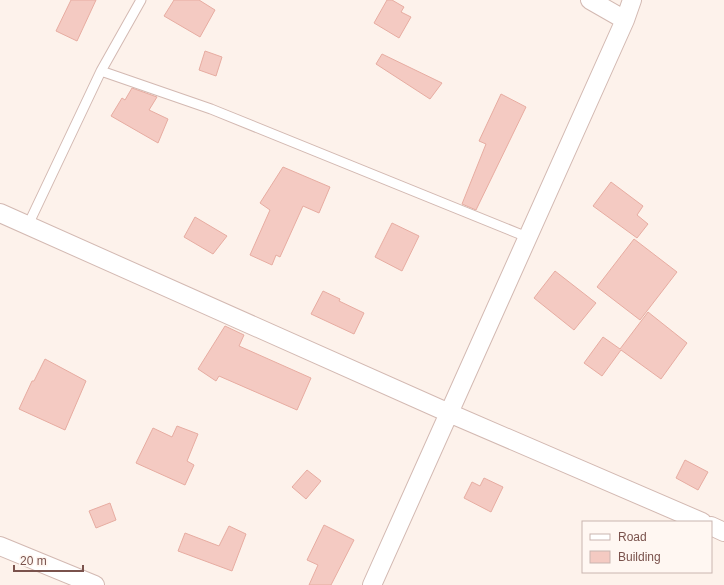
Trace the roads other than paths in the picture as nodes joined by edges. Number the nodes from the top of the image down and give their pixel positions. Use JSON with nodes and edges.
{"nodes":[{"id":1,"x":141,"y":0,"type":"edge"},
{"id":2,"x":590,"y":0,"type":"edge"},
{"id":3,"x":632,"y":0,"type":"edge"},
{"id":4,"x":625,"y":20,"type":"junction"},
{"id":5,"x":101,"y":71,"type":"junction"},
{"id":6,"x":0,"y":213,"type":"edge"},
{"id":7,"x":28,"y":225,"type":"junction"},
{"id":8,"x":527,"y":237,"type":"junction"},
{"id":9,"x":449,"y":413,"type":"junction"},
{"id":10,"x":700,"y":521,"type":"edge"},
{"id":11,"x":712,"y":526,"type":"edge"},
{"id":12,"x":724,"y":532,"type":"edge"},
{"id":13,"x":0,"y":546,"type":"edge"},
{"id":14,"x":95,"y":585,"type":"edge"},
{"id":15,"x":372,"y":585,"type":"edge"}],
"edges":[{"from":1,"to":5,"type":"lane"},
{"from":2,"to":4,"type":"street"},
{"from":3,"to":4,"type":"street"},
{"from":4,"to":8,"type":"street"},
{"from":5,"to":7,"type":"lane"},
{"from":5,"to":8,"type":"lane"},
{"from":6,"to":7,"type":"street"},
{"from":7,"to":9,"type":"street"},
{"from":8,"to":9,"type":"street"},
{"from":9,"to":10,"type":"street"},
{"from":9,"to":15,"type":"street"},
{"from":11,"to":12,"type":"street"},
{"from":13,"to":14,"type":"street"}]}
